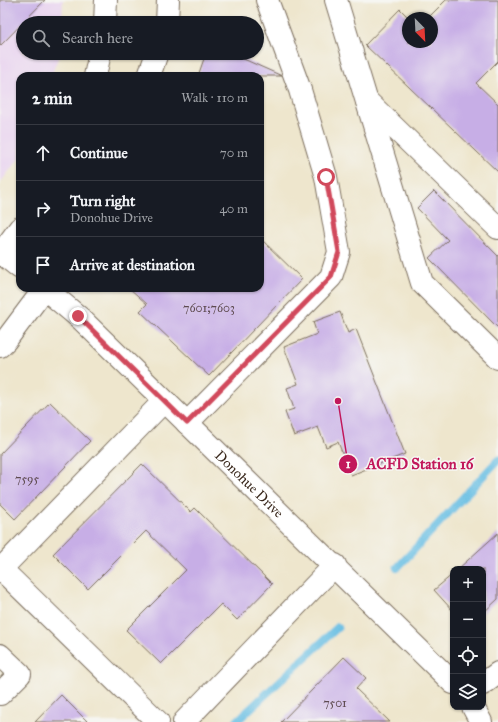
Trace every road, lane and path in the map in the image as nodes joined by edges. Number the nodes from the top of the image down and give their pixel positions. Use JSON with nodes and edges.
{"nodes":[{"id":1,"x":106,"y":0,"type":"edge"},
{"id":2,"x":168,"y":0,"type":"edge"},
{"id":3,"x":267,"y":0,"type":"edge"},
{"id":4,"x":336,"y":0,"type":"edge"},
{"id":5,"x":105,"y":16,"type":"edge"},
{"id":6,"x":167,"y":16,"type":"edge"},
{"id":7,"x":98,"y":60,"type":"edge"},
{"id":8,"x":155,"y":60,"type":"edge"},
{"id":9,"x":96,"y":72,"type":"edge"},
{"id":10,"x":150,"y":72,"type":"edge"},
{"id":11,"x":366,"y":100,"type":"junction"},
{"id":12,"x":498,"y":228,"type":"edge"},
{"id":13,"x":16,"y":233,"type":"edge"},
{"id":14,"x":1,"y":253,"type":"edge"},
{"id":15,"x":16,"y":265,"type":"edge"},
{"id":16,"x":41,"y":292,"type":"edge"},
{"id":17,"x":49,"y":292,"type":"edge"},
{"id":18,"x":0,"y":346,"type":"edge"},
{"id":19,"x":498,"y":358,"type":"edge"},
{"id":20,"x":164,"y":401,"type":"junction"},
{"id":21,"x":187,"y":423,"type":"junction"},
{"id":22,"x":334,"y":566,"type":"junction"},
{"id":23,"x":1,"y":568,"type":"edge"},
{"id":24,"x":0,"y":655,"type":"edge"},
{"id":25,"x":498,"y":673,"type":"edge"},
{"id":26,"x":450,"y":680,"type":"edge"},
{"id":27,"x":486,"y":682,"type":"edge"},
{"id":28,"x":0,"y":694,"type":"edge"},
{"id":29,"x":475,"y":710,"type":"edge"},
{"id":30,"x":158,"y":722,"type":"edge"},
{"id":31,"x":184,"y":722,"type":"edge"},
{"id":32,"x":481,"y":722,"type":"edge"}],
"edges":[{"from":1,"to":5,"type":"street"},
{"from":2,"to":6,"type":"street"},
{"from":3,"to":21,"type":"street"},
{"from":4,"to":11,"type":"street"},
{"from":7,"to":9,"type":"street"},
{"from":8,"to":10,"type":"street"},
{"from":11,"to":12,"type":"street"},
{"from":11,"to":19,"type":"street"},
{"from":13,"to":14,"type":"street"},
{"from":14,"to":15,"type":"street"},
{"from":16,"to":18,"type":"street"},
{"from":17,"to":20,"type":"street","name":"Donohue Drive"},
{"from":20,"to":21,"type":"street","name":"Donohue Drive"},
{"from":20,"to":23,"type":"street"},
{"from":21,"to":22,"type":"street","name":"Donohue Drive"},
{"from":22,"to":26,"type":"street","name":"Donohue Drive"},
{"from":22,"to":31,"type":"street"},
{"from":23,"to":30,"type":"street"},
{"from":24,"to":28,"type":"street"},
{"from":25,"to":27,"type":"street"},
{"from":29,"to":32,"type":"street"}]}
